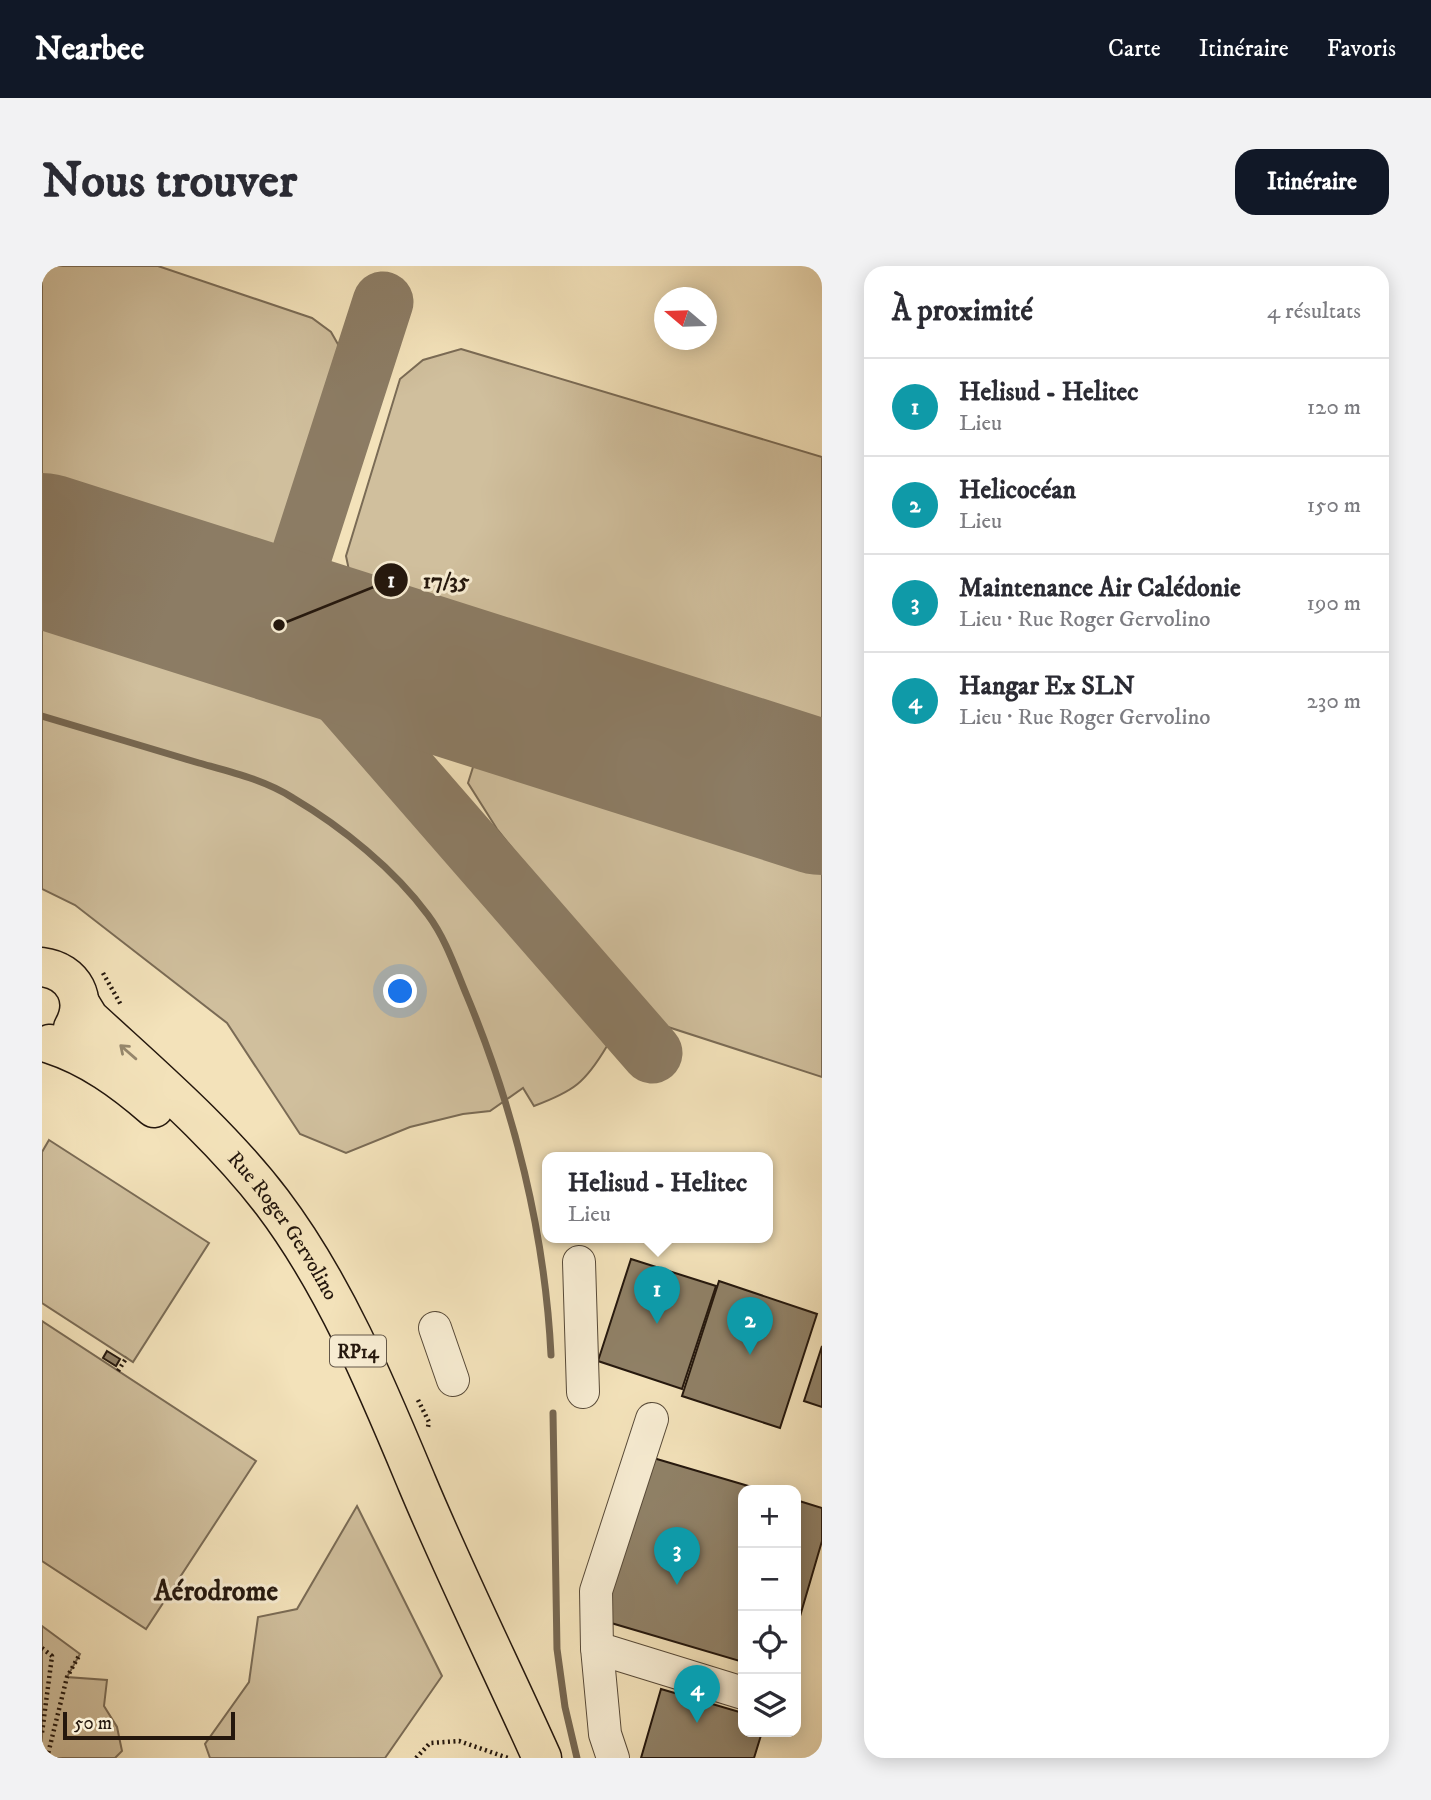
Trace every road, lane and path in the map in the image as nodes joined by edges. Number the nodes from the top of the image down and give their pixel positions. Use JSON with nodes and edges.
{"nodes":[{"id":1,"x":42,"y":967,"type":"edge"},
{"id":2,"x":81,"y":1005,"type":"junction"},
{"id":3,"x":46,"y":1044,"type":"edge"},
{"id":4,"x":579,"y":1262,"type":"dead end"},
{"id":5,"x":435,"y":1328,"type":"dead end"},
{"id":6,"x":127,"y":1357,"type":"dead end"},
{"id":7,"x":118,"y":1371,"type":"dead end"},
{"id":8,"x":453,"y":1380,"type":"dead end"},
{"id":9,"x":583,"y":1392,"type":"dead end"},
{"id":10,"x":652,"y":1419,"type":"dead end"},
{"id":11,"x":42,"y":1648,"type":"edge"},
{"id":12,"x":597,"y":1648,"type":"junction"},
{"id":13,"x":80,"y":1654,"type":"dead end"},
{"id":14,"x":738,"y":1691,"type":"edge"},
{"id":15,"x":42,"y":1733,"type":"edge"},
{"id":16,"x":47,"y":1758,"type":"edge"},
{"id":17,"x":416,"y":1758,"type":"edge"},
{"id":18,"x":508,"y":1758,"type":"edge"},
{"id":19,"x":520,"y":1758,"type":"edge"},
{"id":20,"x":542,"y":1758,"type":"edge"},
{"id":21,"x":613,"y":1758,"type":"edge"}],
"edges":[{"from":1,"to":2,"type":"main road","name":"Rue Roger Gervolino"},
{"from":2,"to":3,"type":"main road"},
{"from":20,"to":2,"type":"main road","name":"Rue Roger Gervolino","number":"RP14","one_way":true},
{"from":3,"to":19,"type":"main road","name":"Rue Roger Gervolino","number":"RP14"},
{"from":4,"to":9,"type":"lane"},
{"from":5,"to":8,"type":"lane"},
{"from":6,"to":7,"type":"path"},
{"from":10,"to":12,"type":"lane"},
{"from":11,"to":15,"type":"path"},
{"from":12,"to":14,"type":"lane"},
{"from":12,"to":21,"type":"lane"},
{"from":13,"to":16,"type":"path"},
{"from":17,"to":18,"type":"path"}]}
